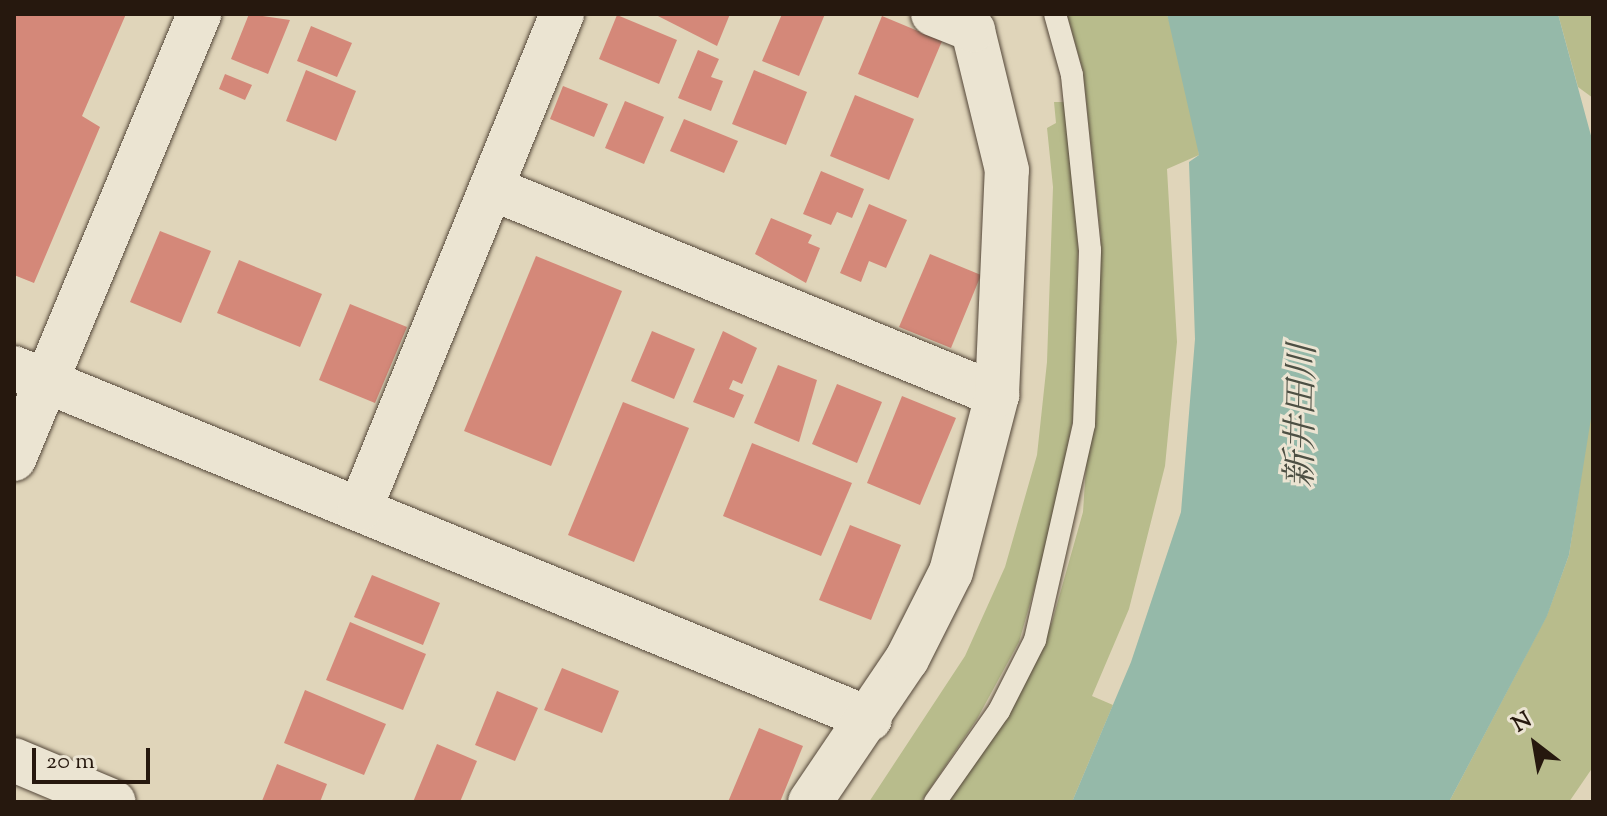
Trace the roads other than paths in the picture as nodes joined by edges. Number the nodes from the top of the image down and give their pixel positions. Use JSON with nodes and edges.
{"nodes":[{"id":1,"x":199,"y":14,"type":"edge"},
{"id":2,"x":562,"y":14,"type":"edge"},
{"id":3,"x":933,"y":14,"type":"edge"},
{"id":4,"x":1055,"y":14,"type":"edge"},
{"id":5,"x":491,"y":188,"type":"junction"},
{"id":6,"x":29,"y":374,"type":"edge"},
{"id":7,"x":997,"y":395,"type":"junction"},
{"id":8,"x":14,"y":459,"type":"edge"},
{"id":9,"x":360,"y":509,"type":"junction"},
{"id":10,"x":870,"y":719,"type":"junction"},
{"id":11,"x":14,"y":760,"type":"edge"},
{"id":12,"x":114,"y":802,"type":"edge"},
{"id":13,"x":810,"y":802,"type":"edge"},
{"id":14,"x":935,"y":802,"type":"edge"}],
"edges":[{"from":1,"to":6,"type":"street"},
{"from":2,"to":5,"type":"street"},
{"from":3,"to":7,"type":"street"},
{"from":4,"to":14,"type":"lane"},
{"from":5,"to":7,"type":"street"},
{"from":5,"to":9,"type":"street"},
{"from":6,"to":8,"type":"street"},
{"from":6,"to":9,"type":"street"},
{"from":7,"to":10,"type":"street"},
{"from":9,"to":10,"type":"street"},
{"from":10,"to":13,"type":"street"},
{"from":11,"to":12,"type":"street"}]}
